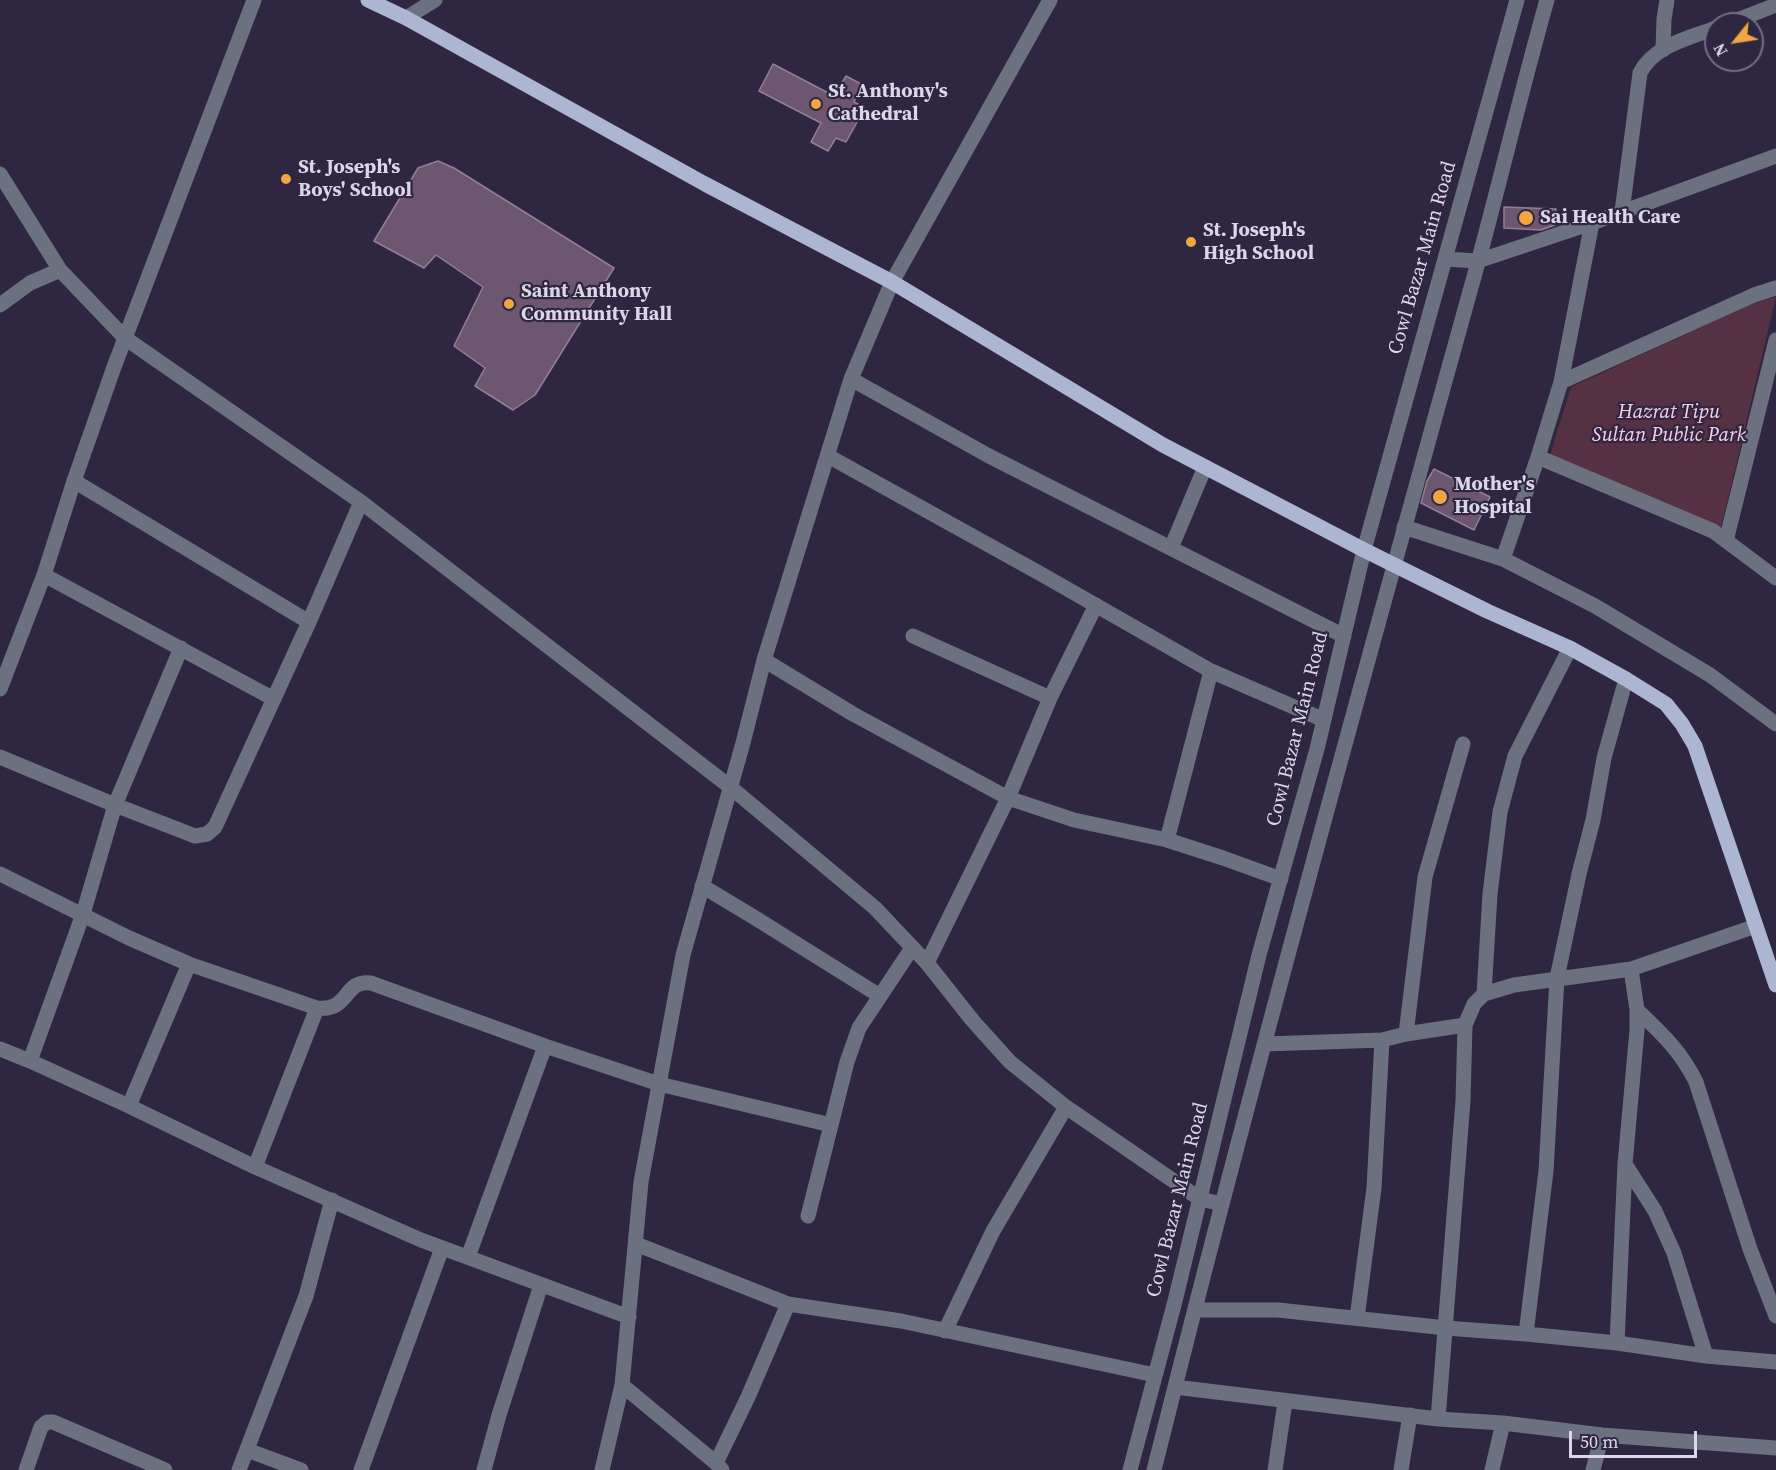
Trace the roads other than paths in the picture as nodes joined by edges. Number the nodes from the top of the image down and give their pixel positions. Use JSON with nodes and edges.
{"nodes":[{"id":1,"x":254,"y":0,"type":"edge"},
{"id":2,"x":368,"y":0,"type":"edge"},
{"id":3,"x":435,"y":0,"type":"edge"},
{"id":4,"x":1050,"y":0,"type":"edge"},
{"id":5,"x":1517,"y":0,"type":"edge"},
{"id":6,"x":1547,"y":0,"type":"edge"},
{"id":7,"x":1667,"y":0,"type":"edge"},
{"id":8,"x":1776,"y":5,"type":"edge"},
{"id":9,"x":1758,"y":6,"type":"edge"},
{"id":10,"x":406,"y":18,"type":"junction"},
{"id":11,"x":1704,"y":32,"type":"edge"},
{"id":12,"x":1663,"y":50,"type":"junction"},
{"id":13,"x":1776,"y":156,"type":"edge"},
{"id":14,"x":0,"y":174,"type":"edge"},
{"id":15,"x":1622,"y":212,"type":"junction"},
{"id":16,"x":1592,"y":223,"type":"junction"},
{"id":17,"x":1445,"y":259,"type":"junction"},
{"id":18,"x":1478,"y":261,"type":"junction"},
{"id":19,"x":60,"y":270,"type":"junction"},
{"id":20,"x":892,"y":282,"type":"junction"},
{"id":21,"x":1776,"y":288,"type":"edge"},
{"id":22,"x":0,"y":305,"type":"edge"},
{"id":23,"x":125,"y":338,"type":"junction"},
{"id":24,"x":1776,"y":339,"type":"edge"},
{"id":25,"x":851,"y":379,"type":"junction"},
{"id":26,"x":1561,"y":382,"type":"junction"},
{"id":27,"x":828,"y":456,"type":"junction"},
{"id":28,"x":1538,"y":457,"type":"junction"},
{"id":29,"x":1205,"y":467,"type":"junction"},
{"id":30,"x":74,"y":481,"type":"junction"},
{"id":31,"x":362,"y":502,"type":"junction"},
{"id":32,"x":1404,"y":527,"type":"junction"},
{"id":33,"x":1726,"y":541,"type":"junction"},
{"id":34,"x":1171,"y":548,"type":"junction"},
{"id":35,"x":1364,"y":550,"type":"junction"},
{"id":36,"x":1503,"y":560,"type":"junction"},
{"id":37,"x":1394,"y":564,"type":"junction"},
{"id":38,"x":44,"y":575,"type":"junction"},
{"id":39,"x":1776,"y":578,"type":"edge"},
{"id":40,"x":1096,"y":605,"type":"junction"},
{"id":41,"x":309,"y":622,"type":"junction"},
{"id":42,"x":914,"y":636,"type":"dead end"},
{"id":43,"x":1344,"y":636,"type":"junction"},
{"id":44,"x":181,"y":648,"type":"junction"},
{"id":45,"x":1570,"y":648,"type":"junction"},
{"id":46,"x":764,"y":660,"type":"junction"},
{"id":47,"x":1211,"y":671,"type":"junction"},
{"id":48,"x":1626,"y":679,"type":"junction"},
{"id":49,"x":0,"y":689,"type":"edge"},
{"id":50,"x":1050,"y":698,"type":"junction"},
{"id":51,"x":274,"y":699,"type":"junction"},
{"id":52,"x":1324,"y":720,"type":"junction"},
{"id":53,"x":1776,"y":724,"type":"edge"},
{"id":54,"x":1463,"y":744,"type":"dead end"},
{"id":55,"x":0,"y":757,"type":"edge"},
{"id":56,"x":729,"y":786,"type":"junction"},
{"id":57,"x":1008,"y":798,"type":"junction"},
{"id":58,"x":115,"y":805,"type":"junction"},
{"id":59,"x":1167,"y":840,"type":"junction"},
{"id":60,"x":0,"y":874,"type":"edge"},
{"id":61,"x":1281,"y":879,"type":"junction"},
{"id":62,"x":702,"y":886,"type":"junction"},
{"id":63,"x":83,"y":914,"type":"junction"},
{"id":64,"x":1756,"y":926,"type":"junction"},
{"id":65,"x":912,"y":948,"type":"junction"},
{"id":66,"x":927,"y":963,"type":"junction"},
{"id":67,"x":189,"y":964,"type":"junction"},
{"id":68,"x":1631,"y":969,"type":"junction"},
{"id":69,"x":1557,"y":978,"type":"junction"},
{"id":70,"x":1776,"y":985,"type":"edge"},
{"id":71,"x":1484,"y":994,"type":"junction"},
{"id":72,"x":880,"y":996,"type":"junction"},
{"id":73,"x":316,"y":1008,"type":"junction"},
{"id":74,"x":1637,"y":1010,"type":"junction"},
{"id":75,"x":1466,"y":1025,"type":"junction"},
{"id":76,"x":1406,"y":1034,"type":"junction"},
{"id":77,"x":1382,"y":1040,"type":"junction"},
{"id":78,"x":1265,"y":1044,"type":"junction"},
{"id":79,"x":545,"y":1046,"type":"junction"},
{"id":80,"x":0,"y":1049,"type":"edge"},
{"id":81,"x":30,"y":1061,"type":"junction"},
{"id":82,"x":659,"y":1084,"type":"junction"},
{"id":83,"x":129,"y":1106,"type":"junction"},
{"id":84,"x":1066,"y":1107,"type":"junction"},
{"id":85,"x":831,"y":1125,"type":"junction"},
{"id":86,"x":1625,"y":1164,"type":"junction"},
{"id":87,"x":255,"y":1167,"type":"junction"},
{"id":88,"x":1200,"y":1199,"type":"junction"},
{"id":89,"x":332,"y":1200,"type":"junction"},
{"id":90,"x":1222,"y":1204,"type":"junction"},
{"id":91,"x":808,"y":1216,"type":"dead end"},
{"id":92,"x":636,"y":1244,"type":"junction"},
{"id":93,"x":442,"y":1248,"type":"junction"},
{"id":94,"x":468,"y":1257,"type":"junction"},
{"id":95,"x":541,"y":1285,"type":"junction"},
{"id":96,"x":788,"y":1304,"type":"junction"},
{"id":97,"x":1195,"y":1310,"type":"junction"},
{"id":98,"x":1776,"y":1316,"type":"edge"},
{"id":99,"x":629,"y":1317,"type":"junction"},
{"id":100,"x":1357,"y":1318,"type":"junction"},
{"id":101,"x":1446,"y":1328,"type":"junction"},
{"id":102,"x":945,"y":1331,"type":"junction"},
{"id":103,"x":1526,"y":1334,"type":"junction"},
{"id":104,"x":1617,"y":1343,"type":"junction"},
{"id":105,"x":1706,"y":1356,"type":"junction"},
{"id":106,"x":1776,"y":1362,"type":"edge"},
{"id":107,"x":1155,"y":1375,"type":"junction"},
{"id":108,"x":622,"y":1385,"type":"junction"},
{"id":109,"x":1175,"y":1387,"type":"junction"},
{"id":110,"x":1285,"y":1402,"type":"junction"},
{"id":111,"x":1410,"y":1415,"type":"junction"},
{"id":112,"x":1438,"y":1419,"type":"junction"},
{"id":113,"x":1503,"y":1424,"type":"junction"},
{"id":114,"x":1602,"y":1435,"type":"junction"},
{"id":115,"x":1776,"y":1448,"type":"edge"},
{"id":116,"x":247,"y":1450,"type":"junction"},
{"id":117,"x":719,"y":1467,"type":"edge"},
{"id":118,"x":26,"y":1470,"type":"edge"},
{"id":119,"x":165,"y":1470,"type":"edge"},
{"id":120,"x":239,"y":1470,"type":"edge"},
{"id":121,"x":301,"y":1470,"type":"edge"},
{"id":122,"x":361,"y":1470,"type":"edge"},
{"id":123,"x":484,"y":1470,"type":"edge"},
{"id":124,"x":602,"y":1470,"type":"edge"},
{"id":125,"x":1130,"y":1470,"type":"edge"},
{"id":126,"x":1154,"y":1470,"type":"edge"},
{"id":127,"x":1275,"y":1470,"type":"edge"},
{"id":128,"x":1401,"y":1470,"type":"edge"},
{"id":129,"x":1492,"y":1470,"type":"edge"},
{"id":130,"x":1593,"y":1470,"type":"edge"}],
"edges":[{"from":1,"to":23,"type":"street"},
{"from":2,"to":10,"type":"main road"},
{"from":3,"to":10,"type":"street"},
{"from":4,"to":20,"type":"street"},
{"from":5,"to":17,"type":"street","name":"Cowl Bazar Main Road"},
{"from":6,"to":18,"type":"street"},
{"from":7,"to":12,"type":"street"},
{"from":8,"to":9,"type":"street"},
{"from":10,"to":20,"type":"main road"},
{"from":11,"to":12,"type":"street"},
{"from":12,"to":15,"type":"street"},
{"from":13,"to":15,"type":"street"},
{"from":14,"to":19,"type":"street"},
{"from":15,"to":16,"type":"street"},
{"from":16,"to":18,"type":"street"},
{"from":16,"to":26,"type":"street"},
{"from":17,"to":18,"type":"street"},
{"from":17,"to":35,"type":"street","name":"Cowl Bazar Main Road"},
{"from":18,"to":32,"type":"street"},
{"from":19,"to":22,"type":"street"},
{"from":19,"to":23,"type":"street"},
{"from":20,"to":25,"type":"street"},
{"from":20,"to":29,"type":"main road"},
{"from":21,"to":26,"type":"street"},
{"from":23,"to":30,"type":"street"},
{"from":23,"to":31,"type":"street"},
{"from":24,"to":33,"type":"street"},
{"from":25,"to":27,"type":"street"},
{"from":25,"to":34,"type":"street"},
{"from":26,"to":28,"type":"street"},
{"from":27,"to":40,"type":"street"},
{"from":27,"to":46,"type":"street"},
{"from":28,"to":33,"type":"street"},
{"from":28,"to":36,"type":"street"},
{"from":29,"to":34,"type":"street"},
{"from":29,"to":35,"type":"main road"},
{"from":30,"to":38,"type":"street"},
{"from":30,"to":41,"type":"street"},
{"from":31,"to":41,"type":"street"},
{"from":31,"to":56,"type":"street"},
{"from":32,"to":36,"type":"street"},
{"from":32,"to":37,"type":"street"},
{"from":33,"to":39,"type":"street"},
{"from":34,"to":43,"type":"street"},
{"from":35,"to":37,"type":"main road"},
{"from":35,"to":43,"type":"street","name":"Cowl Bazar Main Road"},
{"from":36,"to":53,"type":"street"},
{"from":37,"to":45,"type":"main road"},
{"from":37,"to":78,"type":"street"},
{"from":38,"to":44,"type":"street"},
{"from":38,"to":49,"type":"street"},
{"from":40,"to":47,"type":"street"},
{"from":40,"to":50,"type":"street"},
{"from":41,"to":51,"type":"street"},
{"from":42,"to":50,"type":"street"},
{"from":43,"to":52,"type":"street","name":"Cowl Bazar Main Road"},
{"from":44,"to":51,"type":"street"},
{"from":44,"to":58,"type":"street"},
{"from":45,"to":48,"type":"main road"},
{"from":45,"to":71,"type":"street"},
{"from":46,"to":56,"type":"street"},
{"from":46,"to":57,"type":"street"},
{"from":47,"to":52,"type":"street"},
{"from":47,"to":59,"type":"street"},
{"from":48,"to":64,"type":"main road"},
{"from":48,"to":69,"type":"street"},
{"from":50,"to":57,"type":"street"},
{"from":51,"to":58,"type":"street"},
{"from":52,"to":61,"type":"street","name":"Cowl Bazar Main Road"},
{"from":54,"to":76,"type":"street"},
{"from":55,"to":58,"type":"street"},
{"from":56,"to":62,"type":"street"},
{"from":56,"to":65,"type":"street"},
{"from":57,"to":59,"type":"street"},
{"from":57,"to":66,"type":"street"},
{"from":58,"to":63,"type":"street"},
{"from":59,"to":61,"type":"street"},
{"from":60,"to":63,"type":"street"},
{"from":61,"to":88,"type":"street","name":"Cowl Bazar Main Road"},
{"from":62,"to":72,"type":"street"},
{"from":62,"to":82,"type":"street"},
{"from":63,"to":67,"type":"street"},
{"from":63,"to":81,"type":"street"},
{"from":64,"to":68,"type":"street"},
{"from":64,"to":70,"type":"main road"},
{"from":65,"to":66,"type":"street"},
{"from":65,"to":72,"type":"street"},
{"from":66,"to":84,"type":"street"},
{"from":67,"to":73,"type":"street"},
{"from":67,"to":83,"type":"street"},
{"from":68,"to":69,"type":"street"},
{"from":68,"to":74,"type":"street"},
{"from":69,"to":71,"type":"street"},
{"from":69,"to":103,"type":"street"},
{"from":71,"to":75,"type":"street"},
{"from":72,"to":85,"type":"street"},
{"from":73,"to":79,"type":"street"},
{"from":73,"to":87,"type":"street"},
{"from":74,"to":86,"type":"street"},
{"from":74,"to":98,"type":"street"},
{"from":75,"to":76,"type":"street"},
{"from":75,"to":101,"type":"street"},
{"from":76,"to":77,"type":"street"},
{"from":77,"to":78,"type":"street"},
{"from":77,"to":100,"type":"street"},
{"from":78,"to":90,"type":"street"},
{"from":79,"to":82,"type":"street"},
{"from":79,"to":94,"type":"street"},
{"from":80,"to":81,"type":"street"},
{"from":81,"to":83,"type":"street"},
{"from":82,"to":85,"type":"street"},
{"from":82,"to":92,"type":"street"},
{"from":83,"to":87,"type":"street"},
{"from":84,"to":88,"type":"street"},
{"from":84,"to":102,"type":"street"},
{"from":85,"to":91,"type":"street"},
{"from":86,"to":104,"type":"street"},
{"from":86,"to":105,"type":"street"},
{"from":87,"to":89,"type":"street"},
{"from":88,"to":90,"type":"street"},
{"from":88,"to":107,"type":"street","name":"Cowl Bazar Main Road"},
{"from":89,"to":93,"type":"street"},
{"from":89,"to":116,"type":"street"},
{"from":90,"to":97,"type":"street"},
{"from":92,"to":96,"type":"street"},
{"from":92,"to":99,"type":"street"},
{"from":93,"to":94,"type":"street"},
{"from":93,"to":122,"type":"street"},
{"from":94,"to":95,"type":"street"},
{"from":95,"to":99,"type":"street"},
{"from":95,"to":123,"type":"street"},
{"from":96,"to":102,"type":"street"},
{"from":96,"to":117,"type":"street"},
{"from":97,"to":100,"type":"street"},
{"from":97,"to":109,"type":"street"},
{"from":99,"to":108,"type":"street"},
{"from":100,"to":101,"type":"street"},
{"from":101,"to":103,"type":"street"},
{"from":101,"to":112,"type":"street"},
{"from":102,"to":107,"type":"street"},
{"from":103,"to":104,"type":"street"},
{"from":104,"to":105,"type":"street"},
{"from":105,"to":106,"type":"street"},
{"from":107,"to":125,"type":"street","name":"Cowl Bazar Main Road"},
{"from":108,"to":117,"type":"street"},
{"from":108,"to":124,"type":"street"},
{"from":109,"to":110,"type":"street"},
{"from":109,"to":126,"type":"street"},
{"from":110,"to":111,"type":"street"},
{"from":110,"to":127,"type":"street"},
{"from":111,"to":112,"type":"street"},
{"from":111,"to":128,"type":"street"},
{"from":112,"to":113,"type":"street"},
{"from":113,"to":114,"type":"street"},
{"from":113,"to":129,"type":"street"},
{"from":114,"to":115,"type":"street"},
{"from":114,"to":130,"type":"street"},
{"from":116,"to":120,"type":"street"},
{"from":116,"to":121,"type":"street"},
{"from":118,"to":119,"type":"street"}]}
